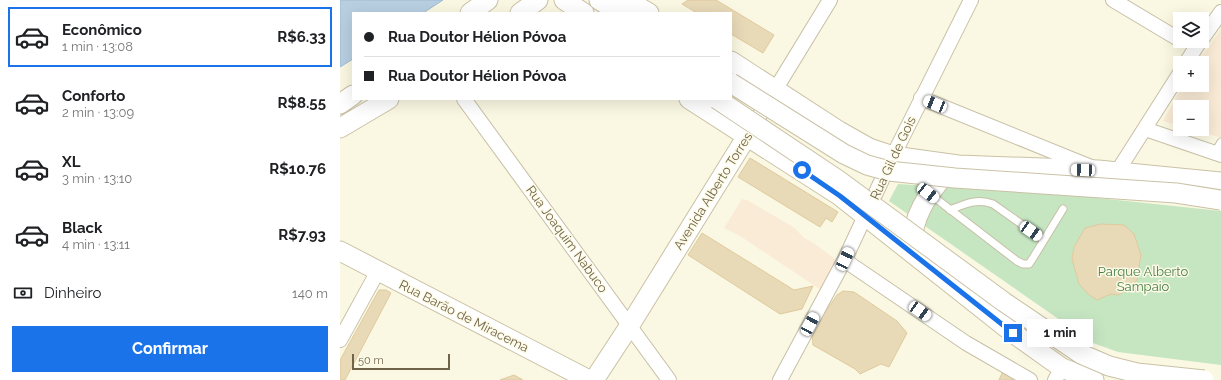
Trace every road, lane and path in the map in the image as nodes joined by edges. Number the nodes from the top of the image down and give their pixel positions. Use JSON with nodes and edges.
{"nodes":[{"id":1,"x":488,"y":0,"type":"edge"},
{"id":2,"x":538,"y":0,"type":"edge"},
{"id":3,"x":562,"y":0,"type":"edge"},
{"id":4,"x":600,"y":0,"type":"edge"},
{"id":5,"x":627,"y":0,"type":"edge"},
{"id":6,"x":830,"y":0,"type":"edge"},
{"id":7,"x":970,"y":0,"type":"edge"},
{"id":8,"x":1113,"y":0,"type":"edge"},
{"id":9,"x":471,"y":12,"type":"edge"},
{"id":10,"x":521,"y":12,"type":"edge"},
{"id":11,"x":562,"y":12,"type":"edge"},
{"id":12,"x":582,"y":12,"type":"edge"},
{"id":13,"x":618,"y":12,"type":"edge"},
{"id":14,"x":647,"y":12,"type":"edge"},
{"id":15,"x":1221,"y":12,"type":"edge"},
{"id":16,"x":1209,"y":29,"type":"edge"},
{"id":17,"x":1173,"y":35,"type":"edge"},
{"id":18,"x":732,"y":62,"type":"edge"},
{"id":19,"x":1173,"y":83,"type":"edge"},
{"id":20,"x":732,"y":84,"type":"edge"},
{"id":21,"x":774,"y":90,"type":"junction"},
{"id":22,"x":352,"y":96,"type":"edge"},
{"id":23,"x":922,"y":98,"type":"junction"},
{"id":24,"x":387,"y":100,"type":"edge"},
{"id":25,"x":465,"y":100,"type":"edge"},
{"id":26,"x":691,"y":100,"type":"edge"},
{"id":27,"x":718,"y":100,"type":"edge"},
{"id":28,"x":340,"y":104,"type":"edge"},
{"id":29,"x":340,"y":128,"type":"edge"},
{"id":30,"x":1145,"y":129,"type":"junction"},
{"id":31,"x":747,"y":136,"type":"junction"},
{"id":32,"x":1219,"y":150,"type":"edge"},
{"id":33,"x":893,"y":156,"type":"junction"},
{"id":34,"x":958,"y":165,"type":"junction"},
{"id":35,"x":1098,"y":170,"type":"junction"},
{"id":36,"x":1117,"y":172,"type":"junction"},
{"id":37,"x":1221,"y":182,"type":"edge"},
{"id":38,"x":928,"y":193,"type":"junction"},
{"id":39,"x":1221,"y":200,"type":"edge"},
{"id":40,"x":1063,"y":209,"type":"dead end"},
{"id":41,"x":950,"y":210,"type":"junction"},
{"id":42,"x":866,"y":216,"type":"junction"},
{"id":43,"x":1044,"y":240,"type":"junction"},
{"id":44,"x":340,"y":251,"type":"edge"},
{"id":45,"x":911,"y":254,"type":"junction"},
{"id":46,"x":845,"y":259,"type":"junction"},
{"id":47,"x":378,"y":271,"type":"junction"},
{"id":48,"x":630,"y":326,"type":"junction"},
{"id":49,"x":340,"y":340,"type":"edge"},
{"id":50,"x":1058,"y":374,"type":"edge"},
{"id":51,"x":589,"y":380,"type":"edge"},
{"id":52,"x":594,"y":380,"type":"edge"},
{"id":53,"x":669,"y":380,"type":"edge"},
{"id":54,"x":780,"y":380,"type":"edge"},
{"id":55,"x":1030,"y":380,"type":"edge"},
{"id":56,"x":1094,"y":380,"type":"edge"},
{"id":57,"x":1204,"y":380,"type":"edge"}],
"edges":[{"from":1,"to":9,"type":"main road"},
{"from":2,"to":10,"type":"main road"},
{"from":3,"to":11,"type":"main road"},
{"from":3,"to":12,"type":"main road"},
{"from":4,"to":13,"type":"main road"},
{"from":5,"to":14,"type":"main road"},
{"from":6,"to":21,"type":"street","name":"Avenida Alberto Torres"},
{"from":7,"to":23,"type":"street","name":"Rua Gil de Gois"},
{"from":8,"to":17,"type":"street"},
{"from":15,"to":16,"type":"street"},
{"from":18,"to":21,"type":"main road"},
{"from":19,"to":30,"type":"street"},
{"from":20,"to":39,"type":"main road","bridge":true},
{"from":21,"to":31,"type":"street","name":"Avenida Alberto Torres"},
{"from":21,"to":33,"type":"main road"},
{"from":22,"to":28,"type":"main road"},
{"from":23,"to":33,"type":"street","name":"Rua Gil de Gois"},
{"from":23,"to":35,"type":"street"},
{"from":24,"to":29,"type":"main road"},
{"from":25,"to":48,"type":"street","name":"Rua Joaquim Nabuco"},
{"from":26,"to":31,"type":"main road"},
{"from":27,"to":57,"type":"main road","bridge":true},
{"from":30,"to":32,"type":"street"},
{"from":30,"to":36,"type":"street"},
{"from":31,"to":42,"type":"main road"},
{"from":31,"to":48,"type":"main road","name":"Avenida Alberto Torres"},
{"from":33,"to":34,"type":"main road"},
{"from":33,"to":42,"type":"street","name":"Rua Gil de Gois"},
{"from":34,"to":35,"type":"main road"},
{"from":34,"to":38,"type":"main road"},
{"from":35,"to":36,"type":"main road"},
{"from":36,"to":37,"type":"main road"},
{"from":38,"to":41,"type":"lane"},
{"from":38,"to":45,"type":"main road"},
{"from":40,"to":43,"type":"lane"},
{"from":41,"to":43,"type":"lane"},
{"from":41,"to":43,"type":"lane"},
{"from":42,"to":45,"type":"main road"},
{"from":42,"to":46,"type":"street","name":"Rua Gil de Gois"},
{"from":44,"to":47,"type":"main road","name":"Rua Barão de Miracema"},
{"from":45,"to":50,"type":"main road"},
{"from":46,"to":54,"type":"street","name":"Rua Gil de Gois"},
{"from":46,"to":55,"type":"street"},
{"from":47,"to":49,"type":"street"},
{"from":47,"to":51,"type":"main road","name":"Rua Barão de Miracema"},
{"from":48,"to":52,"type":"main road","name":"Avenida Alberto Torres"},
{"from":48,"to":53,"type":"street","name":"Rua Joaquim Nabuco"},
{"from":50,"to":56,"type":"main road"}]}
